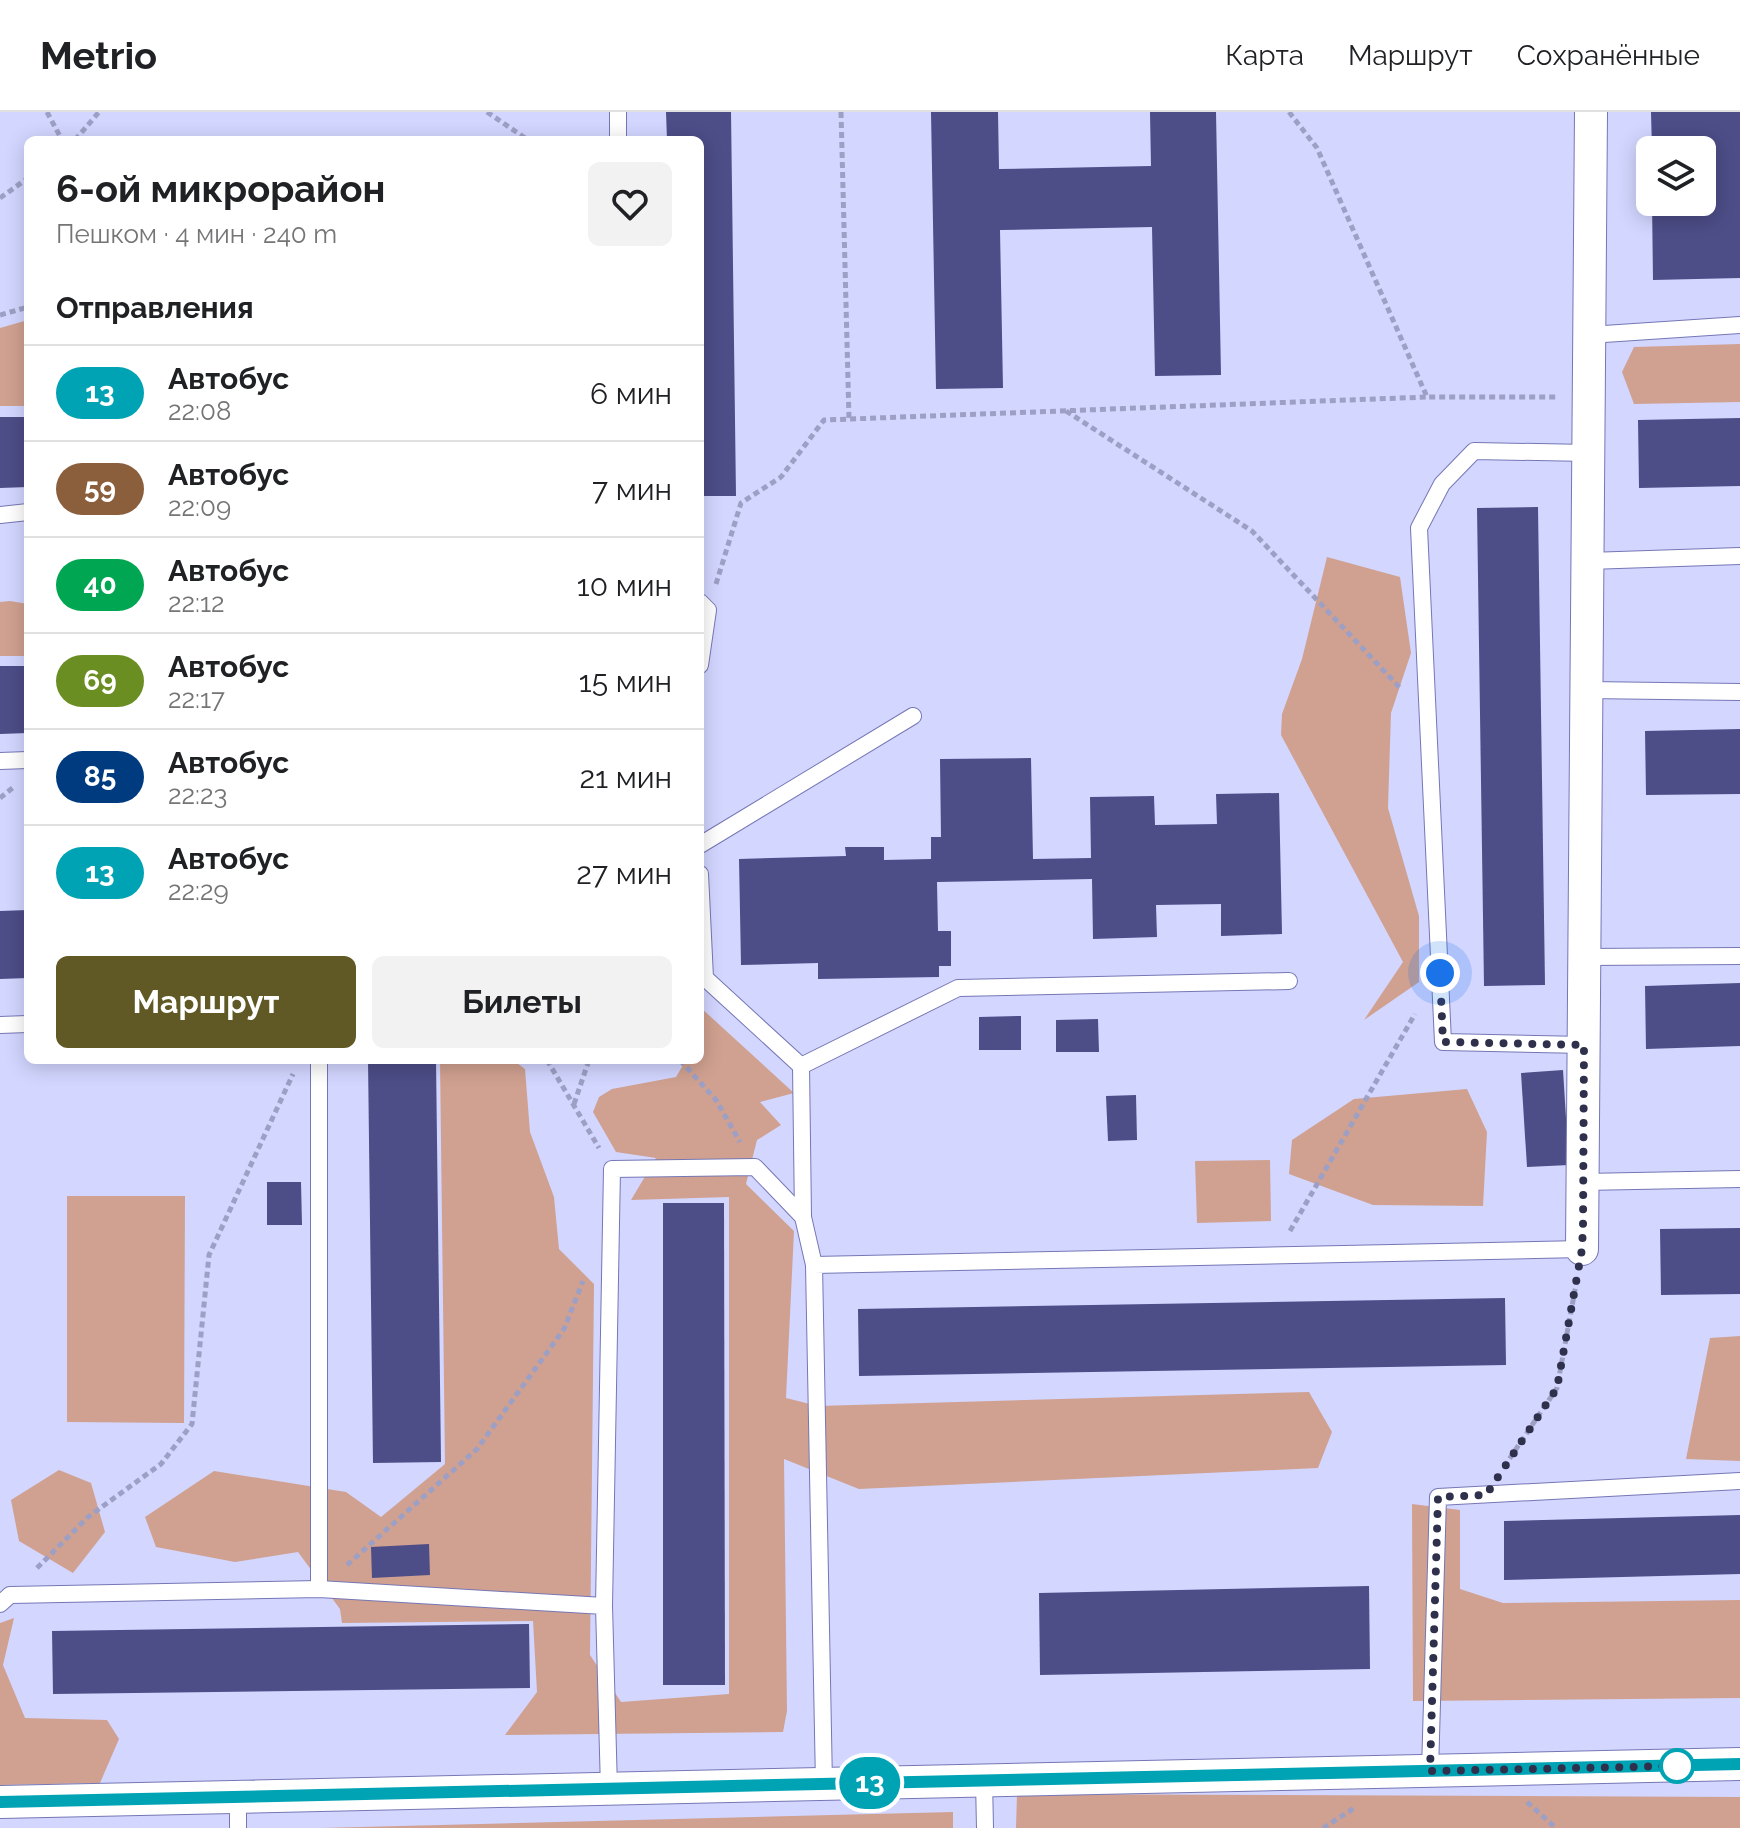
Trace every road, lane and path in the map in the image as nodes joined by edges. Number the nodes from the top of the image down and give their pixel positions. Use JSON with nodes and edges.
{"nodes":[{"id":1,"x":47,"y":112,"type":"edge"},
{"id":2,"x":99,"y":112,"type":"edge"},
{"id":3,"x":487,"y":112,"type":"edge"},
{"id":4,"x":618,"y":112,"type":"edge"},
{"id":5,"x":841,"y":112,"type":"edge"},
{"id":6,"x":1289,"y":112,"type":"edge"},
{"id":7,"x":1591,"y":112,"type":"edge"},
{"id":8,"x":60,"y":136,"type":"edge"},
{"id":9,"x":78,"y":136,"type":"edge"},
{"id":10,"x":522,"y":136,"type":"edge"},
{"id":11,"x":618,"y":136,"type":"edge"},
{"id":12,"x":24,"y":181,"type":"edge"},
{"id":13,"x":0,"y":198,"type":"edge"},
{"id":14,"x":24,"y":308,"type":"edge"},
{"id":15,"x":0,"y":315,"type":"edge"},
{"id":16,"x":1740,"y":325,"type":"edge"},
{"id":17,"x":1589,"y":335,"type":"junction"},
{"id":18,"x":1427,"y":397,"type":"junction"},
{"id":19,"x":1589,"y":397,"type":"junction"},
{"id":20,"x":1065,"y":411,"type":"junction"},
{"id":21,"x":849,"y":419,"type":"junction"},
{"id":22,"x":1589,"y":453,"type":"junction"},
{"id":23,"x":24,"y":512,"type":"edge"},
{"id":24,"x":0,"y":515,"type":"edge"},
{"id":25,"x":1740,"y":556,"type":"edge"},
{"id":26,"x":1588,"y":561,"type":"junction"},
{"id":27,"x":704,"y":606,"type":"edge"},
{"id":28,"x":1587,"y":690,"type":"junction"},
{"id":29,"x":1740,"y":692,"type":"edge"},
{"id":30,"x":913,"y":716,"type":"dead end"},
{"id":31,"x":1427,"y":716,"type":"junction"},
{"id":32,"x":24,"y":760,"type":"edge"},
{"id":33,"x":0,"y":761,"type":"edge"},
{"id":34,"x":704,"y":843,"type":"edge"},
{"id":35,"x":1740,"y":956,"type":"edge"},
{"id":36,"x":704,"y":957,"type":"edge"},
{"id":37,"x":1585,"y":957,"type":"junction"},
{"id":38,"x":1440,"y":973,"type":"junction"},
{"id":39,"x":1289,"y":981,"type":"dead end"},
{"id":40,"x":24,"y":1024,"type":"edge"},
{"id":41,"x":0,"y":1025,"type":"edge"},
{"id":42,"x":1584,"y":1045,"type":"junction"},
{"id":43,"x":298,"y":1064,"type":"edge"},
{"id":44,"x":319,"y":1064,"type":"edge"},
{"id":45,"x":549,"y":1064,"type":"edge"},
{"id":46,"x":588,"y":1064,"type":"edge"},
{"id":47,"x":684,"y":1064,"type":"edge"},
{"id":48,"x":801,"y":1066,"type":"junction"},
{"id":49,"x":574,"y":1105,"type":"junction"},
{"id":50,"x":755,"y":1167,"type":"junction"},
{"id":51,"x":612,"y":1169,"type":"junction"},
{"id":52,"x":1740,"y":1179,"type":"edge"},
{"id":53,"x":1583,"y":1182,"type":"junction"},
{"id":54,"x":803,"y":1217,"type":"junction"},
{"id":55,"x":1582,"y":1249,"type":"junction"},
{"id":56,"x":1275,"y":1256,"type":"junction"},
{"id":57,"x":814,"y":1265,"type":"junction"},
{"id":58,"x":585,"y":1276,"type":"dead end"},
{"id":59,"x":1740,"y":1481,"type":"edge"},
{"id":60,"x":1486,"y":1495,"type":"junction"},
{"id":61,"x":319,"y":1589,"type":"junction"},
{"id":62,"x":5,"y":1600,"type":"edge"},
{"id":63,"x":604,"y":1606,"type":"junction"},
{"id":64,"x":1740,"y":1764,"type":"edge"},
{"id":65,"x":1430,"y":1771,"type":"junction"},
{"id":66,"x":984,"y":1780,"type":"junction"},
{"id":67,"x":824,"y":1784,"type":"junction"},
{"id":68,"x":609,"y":1789,"type":"junction"},
{"id":69,"x":0,"y":1802,"type":"edge"},
{"id":70,"x":238,"y":1812,"type":"edge"},
{"id":71,"x":985,"y":1828,"type":"edge"}],
"edges":[{"from":1,"to":8,"type":"path"},
{"from":2,"to":9,"type":"path"},
{"from":3,"to":10,"type":"path"},
{"from":4,"to":11,"type":"lane"},
{"from":5,"to":21,"type":"path"},
{"from":6,"to":18,"type":"path"},
{"from":7,"to":17,"type":"street"},
{"from":12,"to":13,"type":"path"},
{"from":14,"to":15,"type":"path"},
{"from":16,"to":17,"type":"lane"},
{"from":17,"to":19,"type":"street"},
{"from":18,"to":19,"type":"path"},
{"from":18,"to":20,"type":"path"},
{"from":19,"to":22,"type":"street"},
{"from":20,"to":21,"type":"path"},
{"from":20,"to":31,"type":"path"},
{"from":21,"to":27,"type":"path"},
{"from":22,"to":26,"type":"street"},
{"from":22,"to":31,"type":"lane"},
{"from":23,"to":24,"type":"lane"},
{"from":25,"to":26,"type":"lane"},
{"from":26,"to":28,"type":"street"},
{"from":28,"to":29,"type":"lane"},
{"from":28,"to":37,"type":"street"},
{"from":30,"to":34,"type":"lane"},
{"from":31,"to":38,"type":"lane"},
{"from":32,"to":33,"type":"lane"},
{"from":35,"to":37,"type":"lane"},
{"from":36,"to":48,"type":"lane"},
{"from":37,"to":42,"type":"street"},
{"from":38,"to":42,"type":"lane"},
{"from":38,"to":56,"type":"path"},
{"from":39,"to":48,"type":"lane"},
{"from":40,"to":41,"type":"lane"},
{"from":42,"to":53,"type":"street"},
{"from":43,"to":62,"type":"path"},
{"from":44,"to":61,"type":"lane"},
{"from":45,"to":49,"type":"path"},
{"from":46,"to":49,"type":"path"},
{"from":47,"to":50,"type":"path"},
{"from":48,"to":54,"type":"lane"},
{"from":49,"to":51,"type":"path"},
{"from":50,"to":51,"type":"lane"},
{"from":50,"to":54,"type":"lane"},
{"from":51,"to":63,"type":"lane"},
{"from":52,"to":53,"type":"lane"},
{"from":53,"to":55,"type":"street"},
{"from":54,"to":57,"type":"lane"},
{"from":55,"to":56,"type":"lane"},
{"from":55,"to":60,"type":"path"},
{"from":56,"to":57,"type":"lane"},
{"from":57,"to":67,"type":"lane"},
{"from":58,"to":61,"type":"path"},
{"from":59,"to":60,"type":"lane"},
{"from":60,"to":65,"type":"lane"},
{"from":61,"to":62,"type":"lane"},
{"from":61,"to":63,"type":"lane"},
{"from":63,"to":68,"type":"lane"},
{"from":64,"to":65,"type":"street"},
{"from":65,"to":66,"type":"street"},
{"from":66,"to":67,"type":"street"},
{"from":66,"to":71,"type":"lane"},
{"from":67,"to":68,"type":"street"},
{"from":68,"to":70,"type":"street"},
{"from":69,"to":70,"type":"street"}]}
